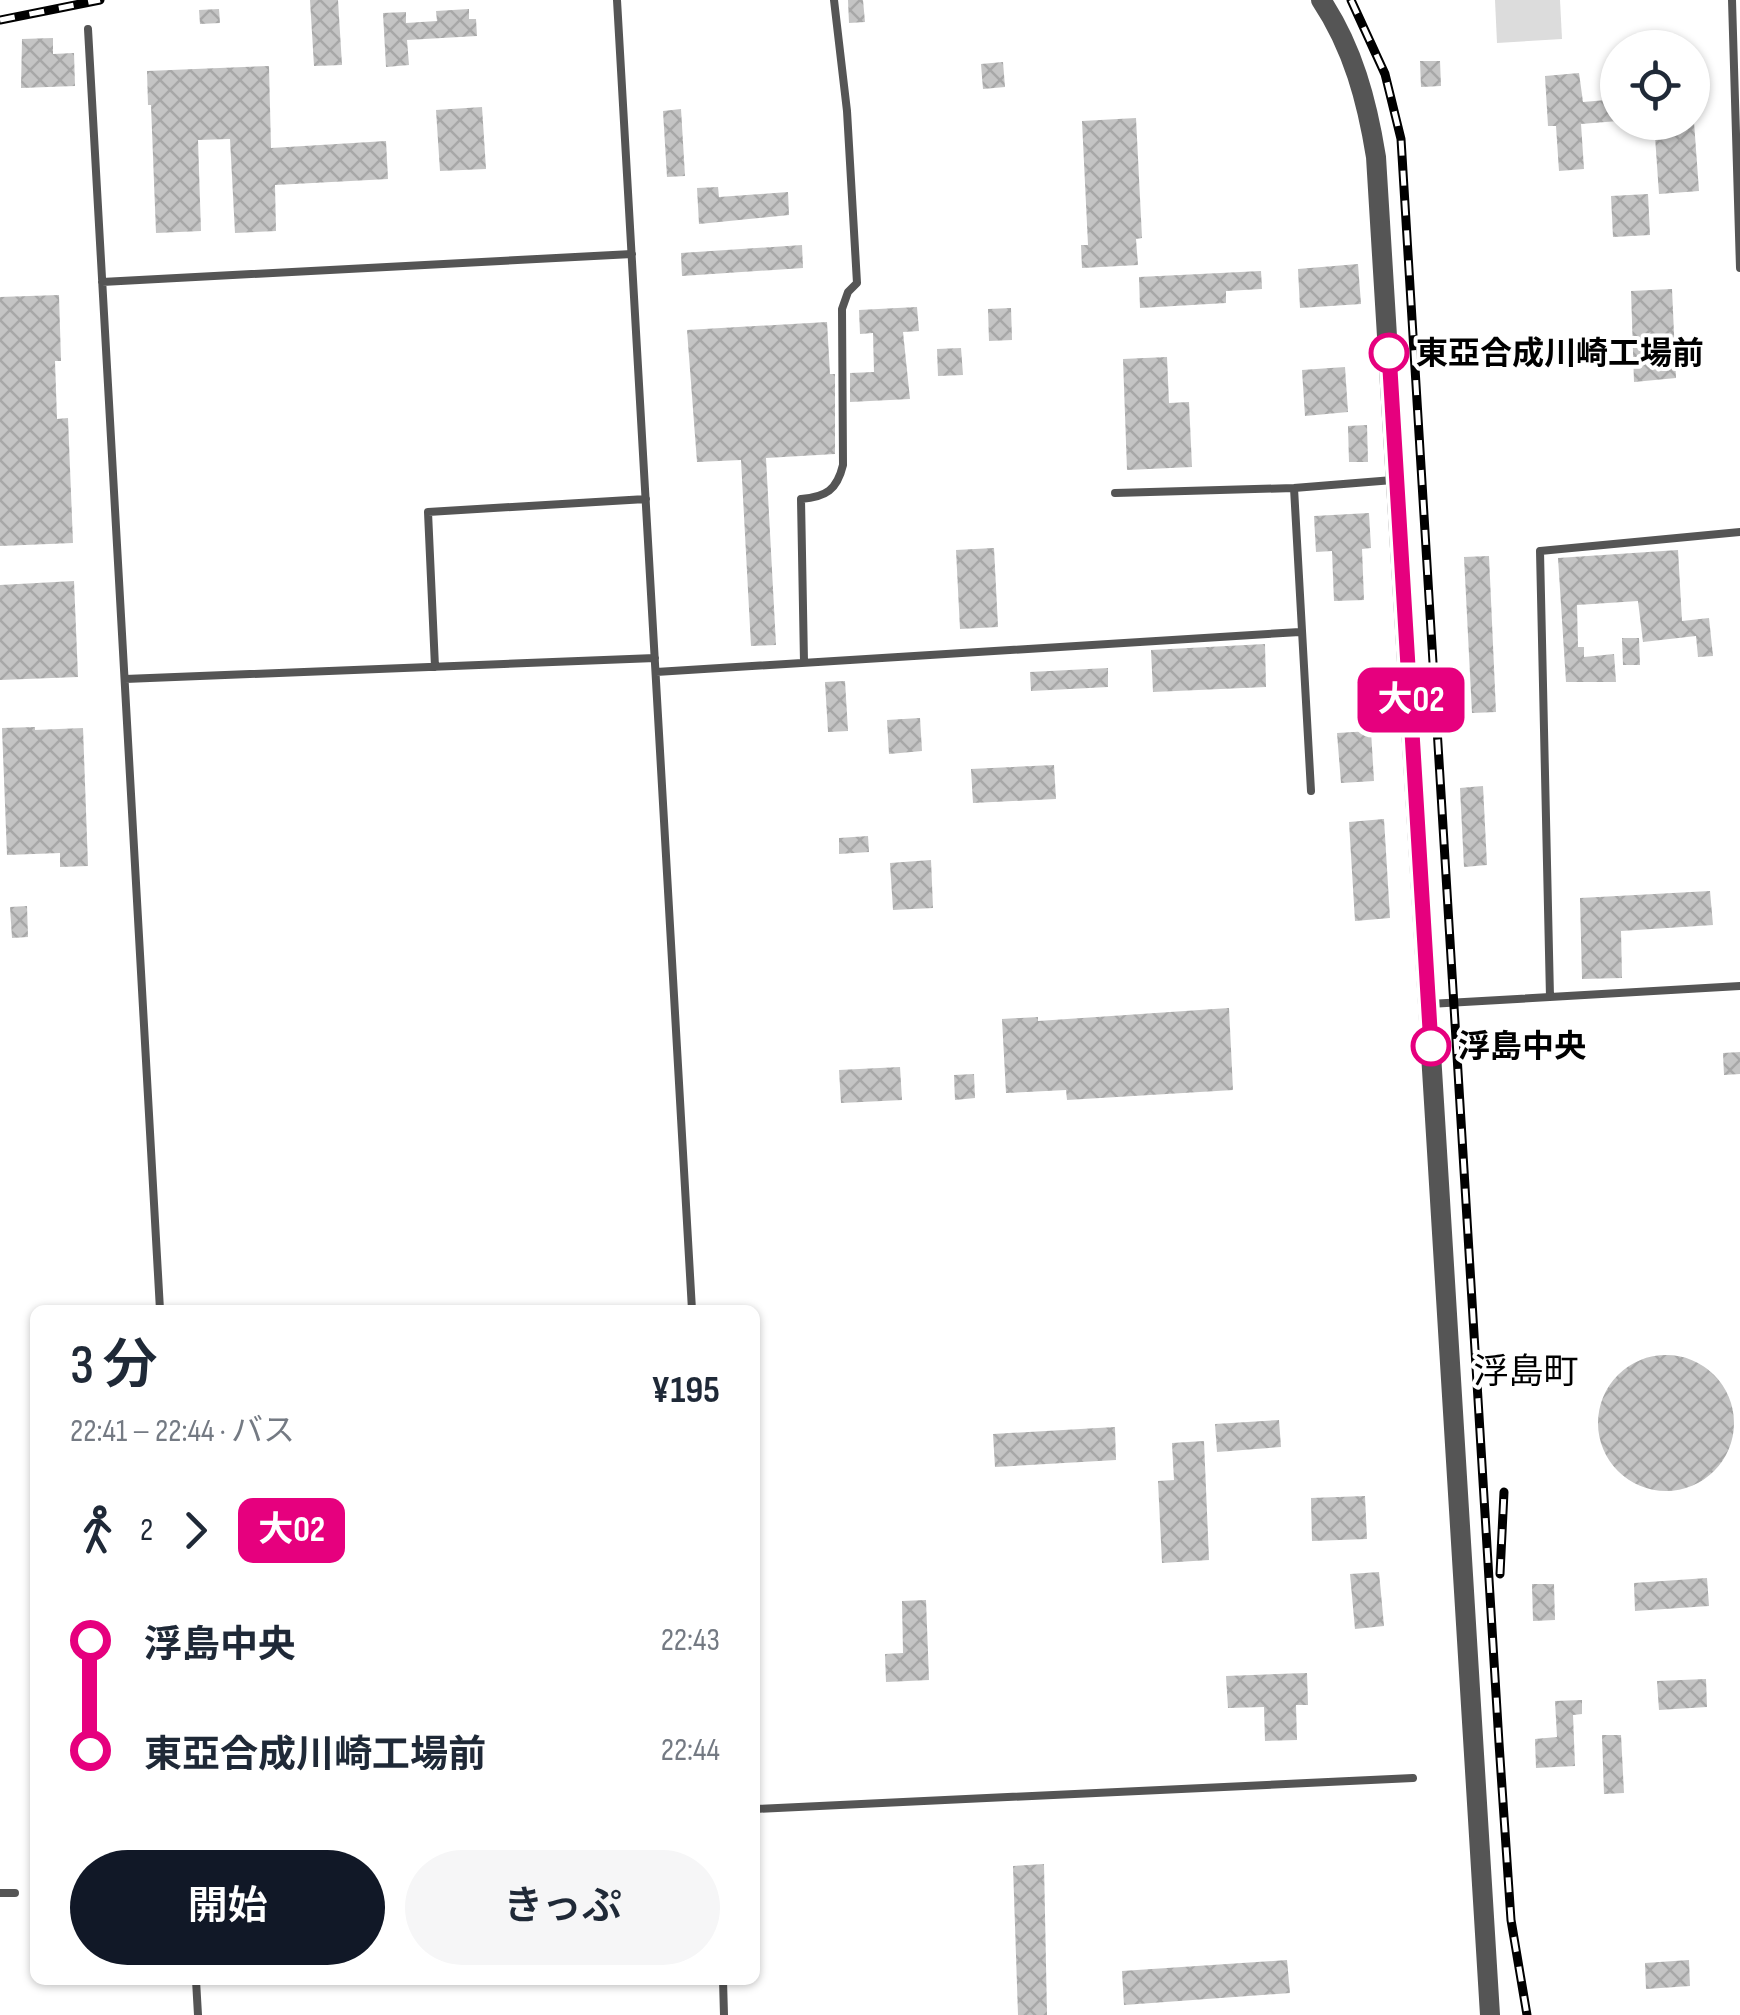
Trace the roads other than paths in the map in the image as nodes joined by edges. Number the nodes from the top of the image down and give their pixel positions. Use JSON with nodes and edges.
{"nodes":[{"id":1,"x":617,"y":0,"type":"edge"},
{"id":2,"x":834,"y":0,"type":"edge"},
{"id":3,"x":1321,"y":0,"type":"edge"},
{"id":4,"x":1732,"y":0,"type":"edge"},
{"id":5,"x":88,"y":29,"type":"dead end"},
{"id":6,"x":632,"y":254,"type":"junction"},
{"id":7,"x":1740,"y":268,"type":"edge"},
{"id":8,"x":102,"y":282,"type":"junction"},
{"id":9,"x":1398,"y":480,"type":"junction"},
{"id":10,"x":1294,"y":488,"type":"junction"},
{"id":11,"x":1114,"y":494,"type":"dead end"},
{"id":12,"x":646,"y":499,"type":"junction"},
{"id":13,"x":1740,"y":532,"type":"edge"},
{"id":14,"x":1300,"y":632,"type":"junction"},
{"id":15,"x":655,"y":658,"type":"junction"},
{"id":16,"x":804,"y":662,"type":"junction"},
{"id":17,"x":435,"y":666,"type":"junction"},
{"id":18,"x":656,"y":672,"type":"junction"},
{"id":19,"x":124,"y":679,"type":"junction"},
{"id":20,"x":1311,"y":790,"type":"dead end"},
{"id":21,"x":1740,"y":986,"type":"edge"},
{"id":22,"x":1550,"y":997,"type":"junction"},
{"id":23,"x":1429,"y":1004,"type":"junction"},
{"id":24,"x":160,"y":1305,"type":"edge"},
{"id":25,"x":692,"y":1305,"type":"edge"},
{"id":26,"x":1413,"y":1778,"type":"dead end"},
{"id":27,"x":760,"y":1810,"type":"edge"},
{"id":28,"x":0,"y":1893,"type":"edge"},
{"id":29,"x":15,"y":1893,"type":"dead end"},
{"id":30,"x":196,"y":1985,"type":"edge"},
{"id":31,"x":723,"y":1985,"type":"edge"},
{"id":32,"x":198,"y":2015,"type":"edge"},
{"id":33,"x":724,"y":2015,"type":"edge"},
{"id":34,"x":1490,"y":2015,"type":"edge"}],
"edges":[{"from":1,"to":6,"type":"lane"},
{"from":2,"to":16,"type":"lane"},
{"from":3,"to":9,"type":"street"},
{"from":4,"to":7,"type":"lane"},
{"from":5,"to":8,"type":"lane"},
{"from":6,"to":8,"type":"lane"},
{"from":6,"to":12,"type":"lane"},
{"from":8,"to":19,"type":"lane"},
{"from":9,"to":10,"type":"lane"},
{"from":9,"to":23,"type":"street"},
{"from":10,"to":11,"type":"lane"},
{"from":10,"to":14,"type":"lane"},
{"from":12,"to":15,"type":"lane"},
{"from":12,"to":17,"type":"lane"},
{"from":13,"to":22,"type":"lane"},
{"from":14,"to":16,"type":"lane"},
{"from":14,"to":20,"type":"lane"},
{"from":15,"to":17,"type":"lane"},
{"from":15,"to":18,"type":"lane"},
{"from":16,"to":18,"type":"lane"},
{"from":17,"to":19,"type":"lane"},
{"from":18,"to":25,"type":"lane"},
{"from":19,"to":24,"type":"lane"},
{"from":21,"to":22,"type":"lane"},
{"from":22,"to":23,"type":"lane"},
{"from":23,"to":34,"type":"street"},
{"from":26,"to":27,"type":"lane"},
{"from":28,"to":29,"type":"lane"},
{"from":30,"to":32,"type":"lane"},
{"from":31,"to":33,"type":"lane"}]}
